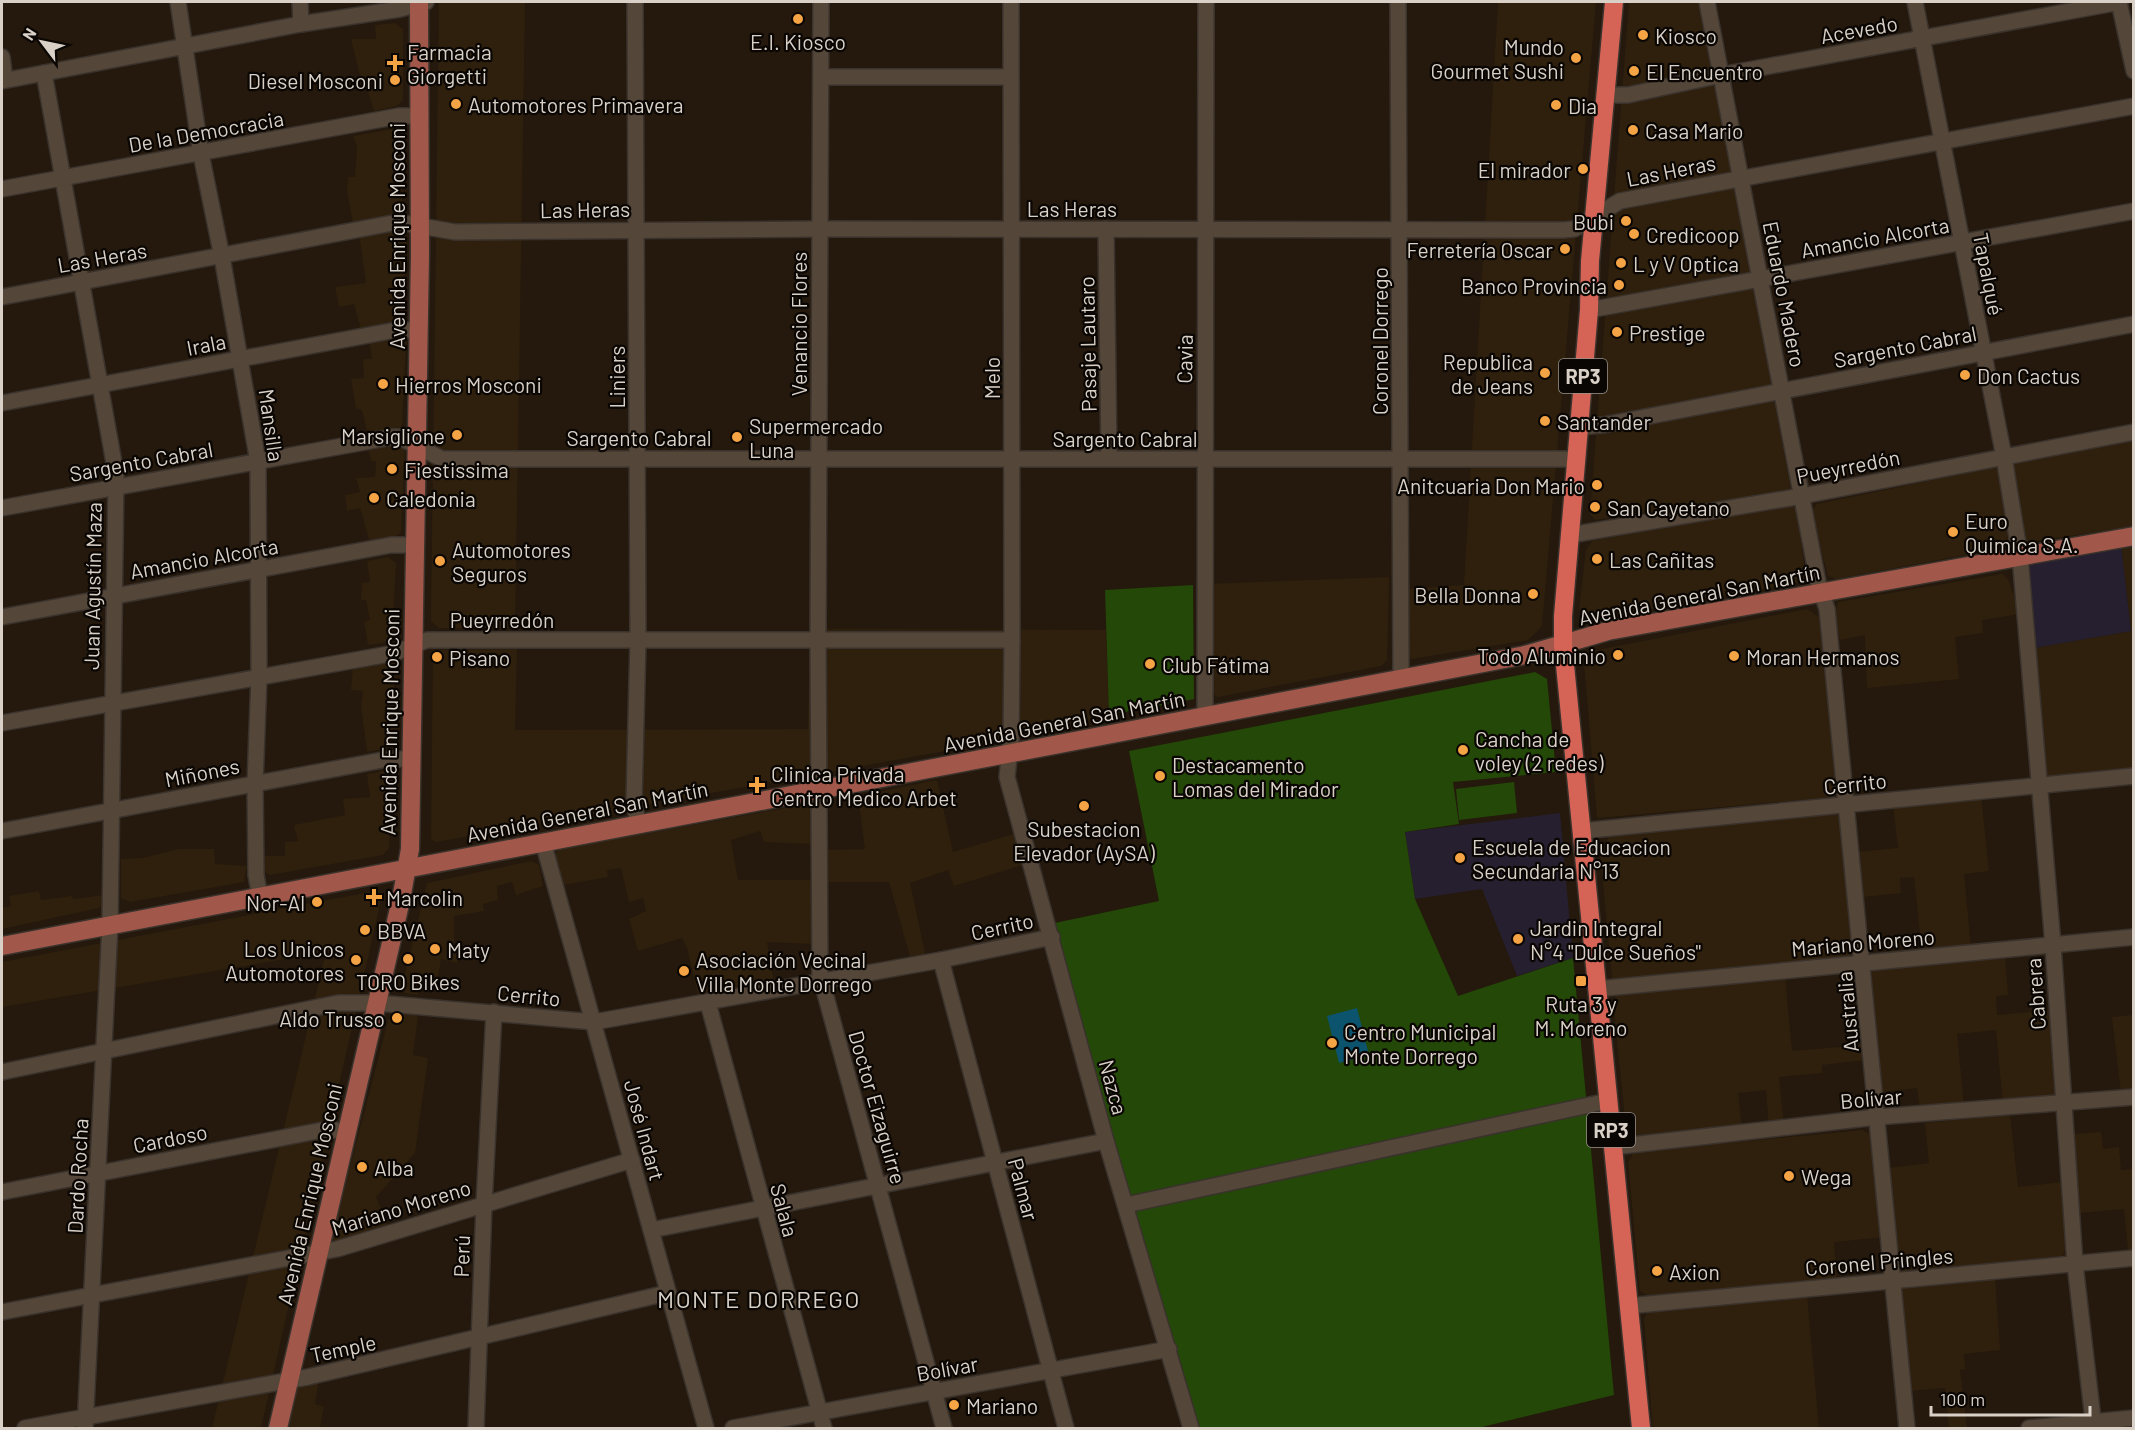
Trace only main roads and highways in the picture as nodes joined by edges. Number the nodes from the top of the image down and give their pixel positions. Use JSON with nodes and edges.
{"nodes":[{"id":1,"x":422,"y":2,"type":"edge"},
{"id":2,"x":1614,"y":2,"type":"edge"},
{"id":3,"x":2133,"y":536,"type":"edge"},
{"id":4,"x":1563,"y":645,"type":"junction"},
{"id":5,"x":408,"y":868,"type":"junction"},
{"id":6,"x":2,"y":946,"type":"edge"},
{"id":7,"x":278,"y":1428,"type":"edge"},
{"id":8,"x":1641,"y":1428,"type":"edge"}],
"edges":[{"from":1,"to":5,"type":"main road","name":"Avenida Enrique Mosconi"},
{"from":2,"to":4,"type":"highway","number":"RP3"},
{"from":3,"to":4,"type":"main road","name":"Avenida General San Martín"},
{"from":4,"to":5,"type":"main road","name":"Avenida General San Martín"},
{"from":4,"to":8,"type":"highway","number":"RP3"},
{"from":5,"to":6,"type":"main road","name":"Avenida General San Martín"},
{"from":5,"to":7,"type":"main road","name":"Avenida Enrique Mosconi"}]}
